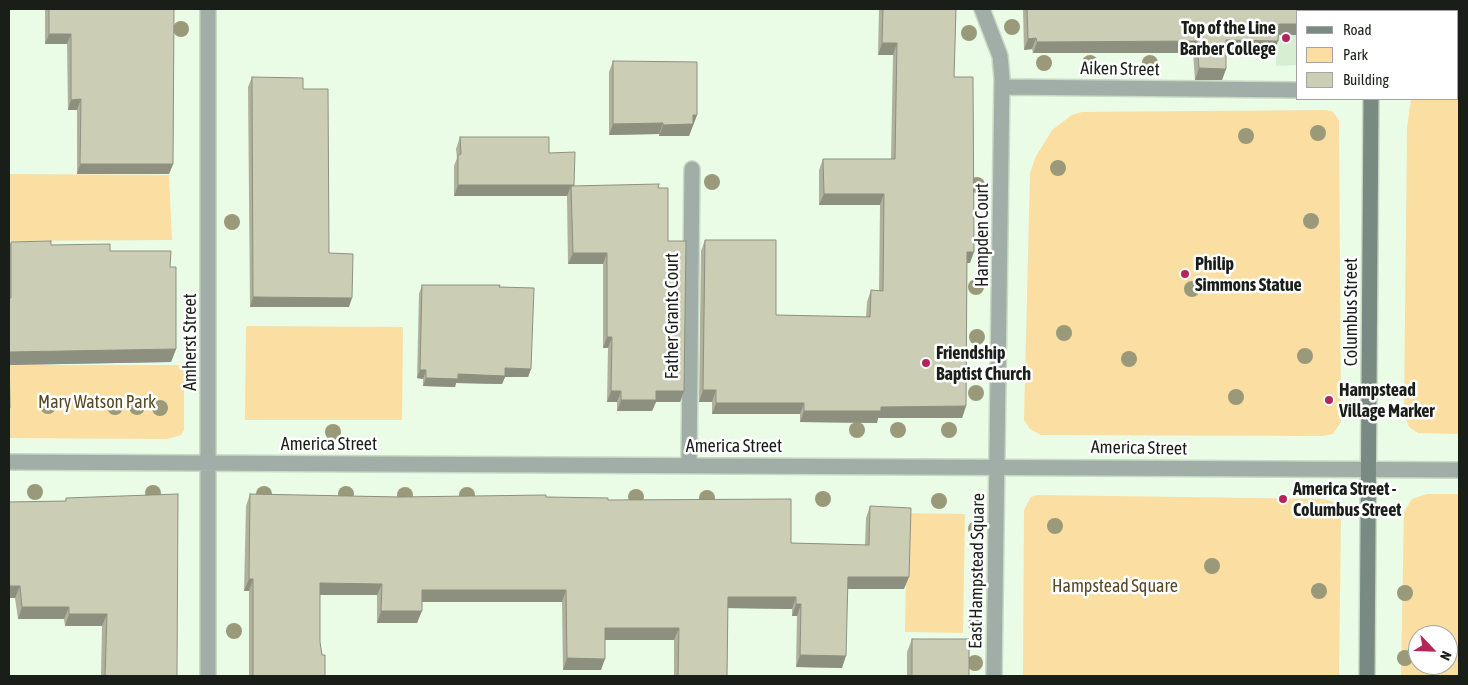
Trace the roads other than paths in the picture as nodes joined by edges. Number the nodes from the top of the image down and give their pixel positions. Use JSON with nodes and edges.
{"nodes":[{"id":1,"x":208,"y":9,"type":"edge"},
{"id":2,"x":982,"y":9,"type":"edge"},
{"id":3,"x":1002,"y":86,"type":"junction"},
{"id":4,"x":1296,"y":90,"type":"edge"},
{"id":5,"x":1371,"y":100,"type":"edge"},
{"id":6,"x":692,"y":169,"type":"dead end"},
{"id":7,"x":9,"y":462,"type":"edge"},
{"id":8,"x":208,"y":462,"type":"junction"},
{"id":9,"x":689,"y":464,"type":"junction"},
{"id":10,"x":998,"y":466,"type":"junction"},
{"id":11,"x":1370,"y":469,"type":"junction"},
{"id":12,"x":1459,"y":470,"type":"edge"},
{"id":13,"x":208,"y":676,"type":"edge"},
{"id":14,"x":994,"y":676,"type":"edge"},
{"id":15,"x":1367,"y":676,"type":"edge"}],
"edges":[{"from":1,"to":8,"type":"street","name":"Amherst Street"},
{"from":2,"to":3,"type":"street","name":"Hampden Court"},
{"from":3,"to":4,"type":"street","name":"Aiken Street"},
{"from":3,"to":10,"type":"street","name":"Hampden Court"},
{"from":5,"to":11,"type":"street","name":"Columbus Street"},
{"from":6,"to":9,"type":"street","name":"Father Grants Court"},
{"from":7,"to":8,"type":"street","name":"America Street"},
{"from":8,"to":9,"type":"street","name":"America Street"},
{"from":8,"to":13,"type":"street","name":"Amherst Street"},
{"from":9,"to":10,"type":"street","name":"America Street"},
{"from":10,"to":11,"type":"street","name":"America Street"},
{"from":10,"to":14,"type":"street","name":"East Hampstead Square"},
{"from":11,"to":12,"type":"street","name":"America Street"},
{"from":11,"to":15,"type":"street","name":"Columbus Street"}]}
